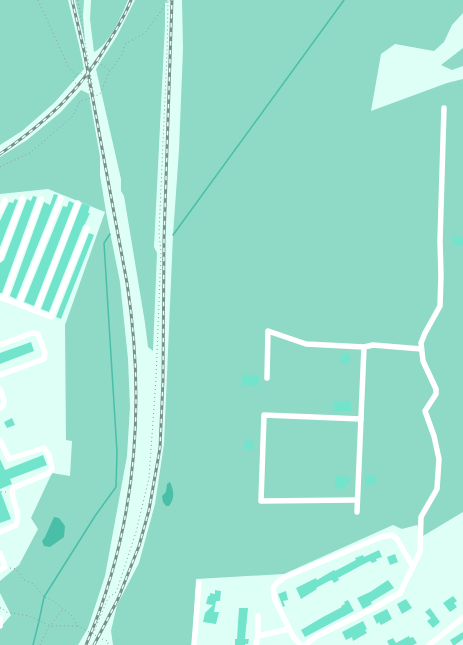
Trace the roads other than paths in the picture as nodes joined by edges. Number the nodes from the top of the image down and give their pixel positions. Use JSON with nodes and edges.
{"nodes":[{"id":1,"x":444,"y":108,"type":"dead end"},
{"id":2,"x":23,"y":198,"type":"dead end"},
{"id":3,"x":61,"y":198,"type":"dead end"},
{"id":4,"x":41,"y":199,"type":"dead end"},
{"id":5,"x":5,"y":200,"type":"dead end"},
{"id":6,"x":78,"y":203,"type":"dead end"},
{"id":7,"x":0,"y":212,"type":"edge"},
{"id":8,"x":87,"y":228,"type":"dead end"},
{"id":9,"x":0,"y":259,"type":"edge"},
{"id":10,"x":2,"y":298,"type":"edge"},
{"id":11,"x":19,"y":304,"type":"junction"},
{"id":12,"x":36,"y":311,"type":"junction"},
{"id":13,"x":0,"y":345,"type":"edge"},
{"id":14,"x":364,"y":347,"type":"junction"},
{"id":15,"x":421,"y":349,"type":"junction"},
{"id":16,"x":0,"y":375,"type":"edge"},
{"id":17,"x":267,"y":378,"type":"dead end"},
{"id":18,"x":0,"y":389,"type":"edge"},
{"id":19,"x":0,"y":408,"type":"edge"},
{"id":20,"x":361,"y":419,"type":"junction"},
{"id":21,"x":0,"y":440,"type":"edge"},
{"id":22,"x":357,"y":500,"type":"junction"},
{"id":23,"x":357,"y":512,"type":"dead end"},
{"id":24,"x":0,"y":532,"type":"edge"},
{"id":25,"x":0,"y":553,"type":"edge"},
{"id":26,"x":413,"y":567,"type":"junction"},
{"id":27,"x":3,"y":568,"type":"edge"},
{"id":28,"x":199,"y":583,"type":"dead end"},
{"id":29,"x":258,"y":616,"type":"dead end"},
{"id":30,"x":0,"y":618,"type":"edge"},
{"id":31,"x":463,"y":618,"type":"edge"},
{"id":32,"x":0,"y":626,"type":"edge"},
{"id":33,"x":289,"y":629,"type":"junction"},
{"id":34,"x":258,"y":636,"type":"junction"},
{"id":35,"x":194,"y":645,"type":"edge"},
{"id":36,"x":256,"y":645,"type":"edge"},
{"id":37,"x":301,"y":645,"type":"edge"},
{"id":38,"x":305,"y":645,"type":"edge"},
{"id":39,"x":429,"y":645,"type":"edge"}],
"edges":[{"from":1,"to":15,"type":"street"},
{"from":2,"to":9,"type":"street"},
{"from":3,"to":11,"type":"street"},
{"from":4,"to":10,"type":"street"},
{"from":5,"to":7,"type":"street"},
{"from":6,"to":12,"type":"street"},
{"from":8,"to":12,"type":"street"},
{"from":10,"to":11,"type":"street"},
{"from":11,"to":12,"type":"street"},
{"from":13,"to":16,"type":"street"},
{"from":14,"to":15,"type":"street"},
{"from":14,"to":17,"type":"street"},
{"from":14,"to":20,"type":"street"},
{"from":15,"to":26,"type":"street"},
{"from":18,"to":19,"type":"street"},
{"from":20,"to":22,"type":"street"},
{"from":20,"to":22,"type":"street"},
{"from":21,"to":24,"type":"street"},
{"from":22,"to":23,"type":"street"},
{"from":25,"to":27,"type":"street"},
{"from":26,"to":33,"type":"street"},
{"from":26,"to":38,"type":"street"},
{"from":28,"to":35,"type":"street"},
{"from":29,"to":34,"type":"street"},
{"from":30,"to":32,"type":"street"},
{"from":31,"to":39,"type":"street"},
{"from":33,"to":34,"type":"street"},
{"from":33,"to":37,"type":"street"},
{"from":34,"to":36,"type":"street"}]}
